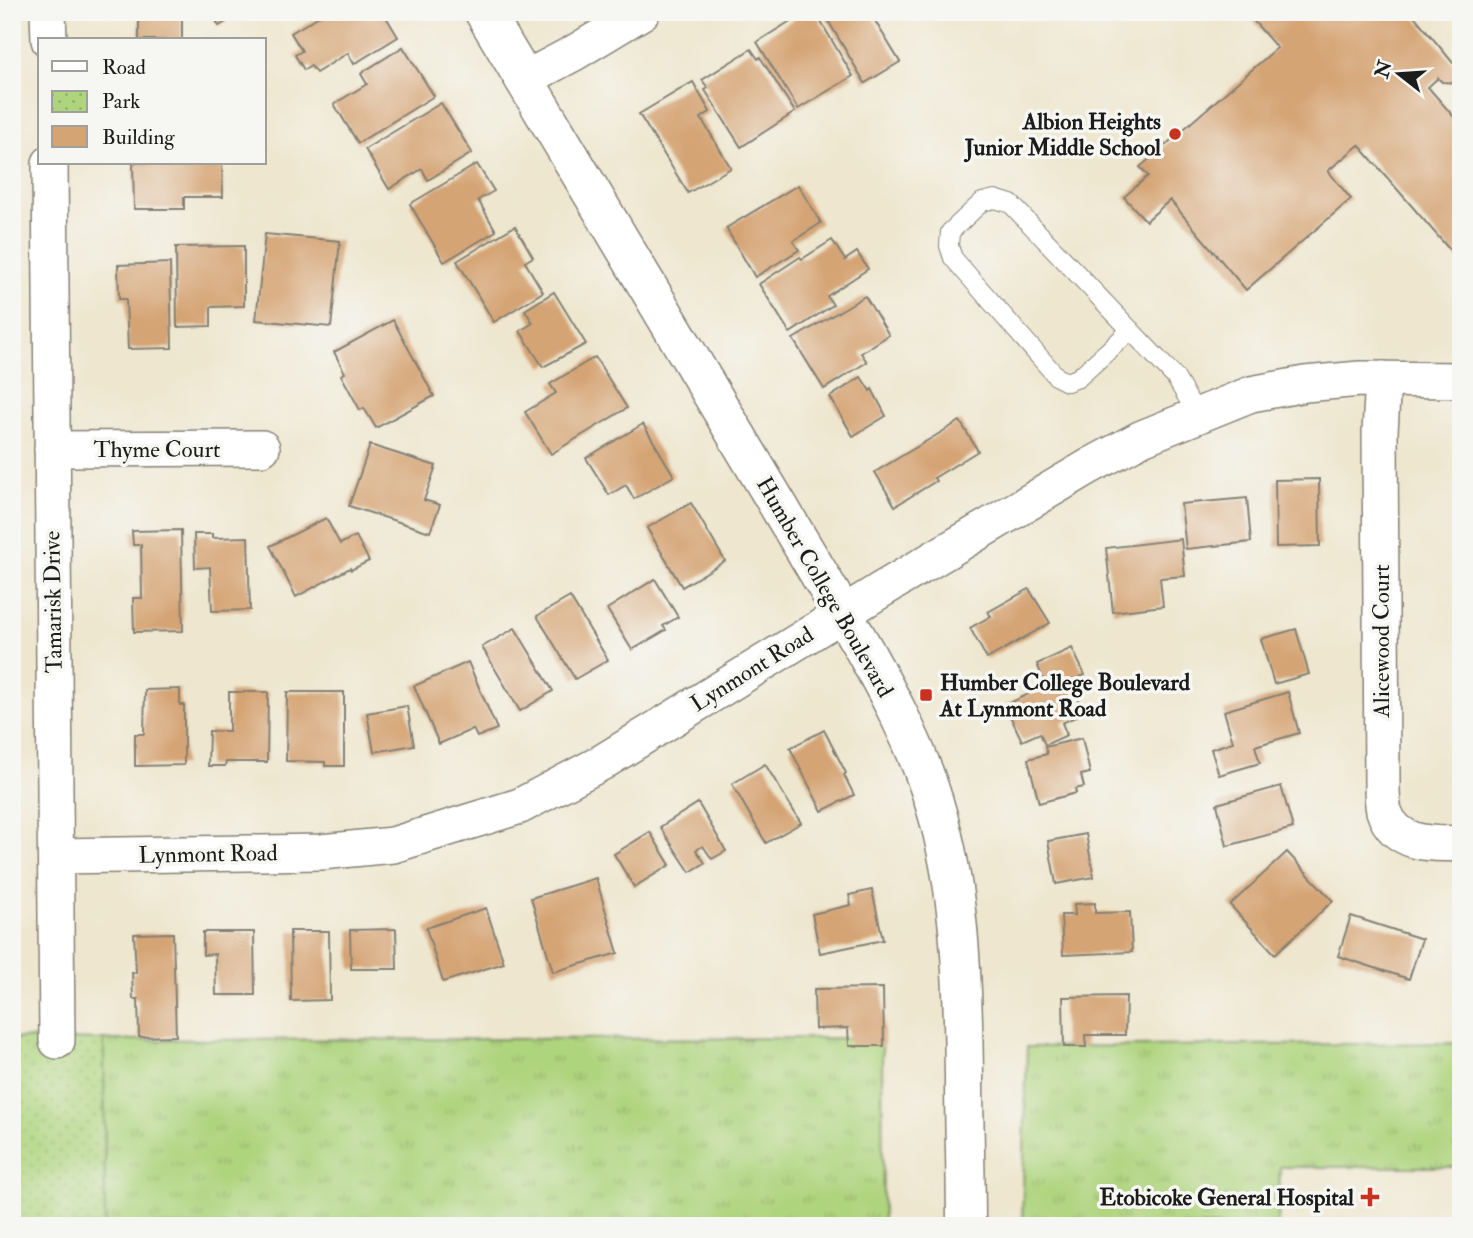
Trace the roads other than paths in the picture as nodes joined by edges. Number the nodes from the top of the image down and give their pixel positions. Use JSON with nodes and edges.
{"nodes":[{"id":1,"x":48,"y":12,"type":"edge"},
{"id":2,"x":484,"y":12,"type":"edge"},
{"id":3,"x":642,"y":12,"type":"edge"},
{"id":4,"x":49,"y":38,"type":"edge"},
{"id":5,"x":523,"y":80,"type":"junction"},
{"id":6,"x":50,"y":164,"type":"edge"},
{"id":7,"x":1131,"y":330,"type":"junction"},
{"id":8,"x":1383,"y":379,"type":"junction"},
{"id":9,"x":1461,"y":380,"type":"edge"},
{"id":10,"x":1197,"y":414,"type":"junction"},
{"id":11,"x":262,"y":448,"type":"dead end"},
{"id":12,"x":52,"y":449,"type":"junction"},
{"id":13,"x":842,"y":613,"type":"junction"},
{"id":14,"x":1461,"y":843,"type":"edge"},
{"id":15,"x":56,"y":856,"type":"junction"},
{"id":16,"x":57,"y":1041,"type":"dead end"},
{"id":17,"x":966,"y":1226,"type":"edge"}],
"edges":[{"from":1,"to":4,"type":"street"},
{"from":2,"to":5,"type":"street","name":"Humber College Boulevard"},
{"from":3,"to":5,"type":"street"},
{"from":5,"to":13,"type":"street","name":"Humber College Boulevard"},
{"from":6,"to":12,"type":"street","name":"Tamarisk Drive"},
{"from":7,"to":7,"type":"lane"},
{"from":7,"to":10,"type":"lane"},
{"from":8,"to":9,"type":"street","name":"Lynmont Road"},
{"from":8,"to":10,"type":"street","name":"Lynmont Road"},
{"from":8,"to":14,"type":"street","name":"Alicewood Court"},
{"from":10,"to":13,"type":"street","name":"Lynmont Road"},
{"from":11,"to":12,"type":"street","name":"Thyme Court"},
{"from":12,"to":15,"type":"street","name":"Tamarisk Drive"},
{"from":13,"to":15,"type":"street","name":"Lynmont Road"},
{"from":13,"to":17,"type":"street","name":"Humber College Boulevard"},
{"from":15,"to":16,"type":"street","name":"Tamarisk Drive"}]}
